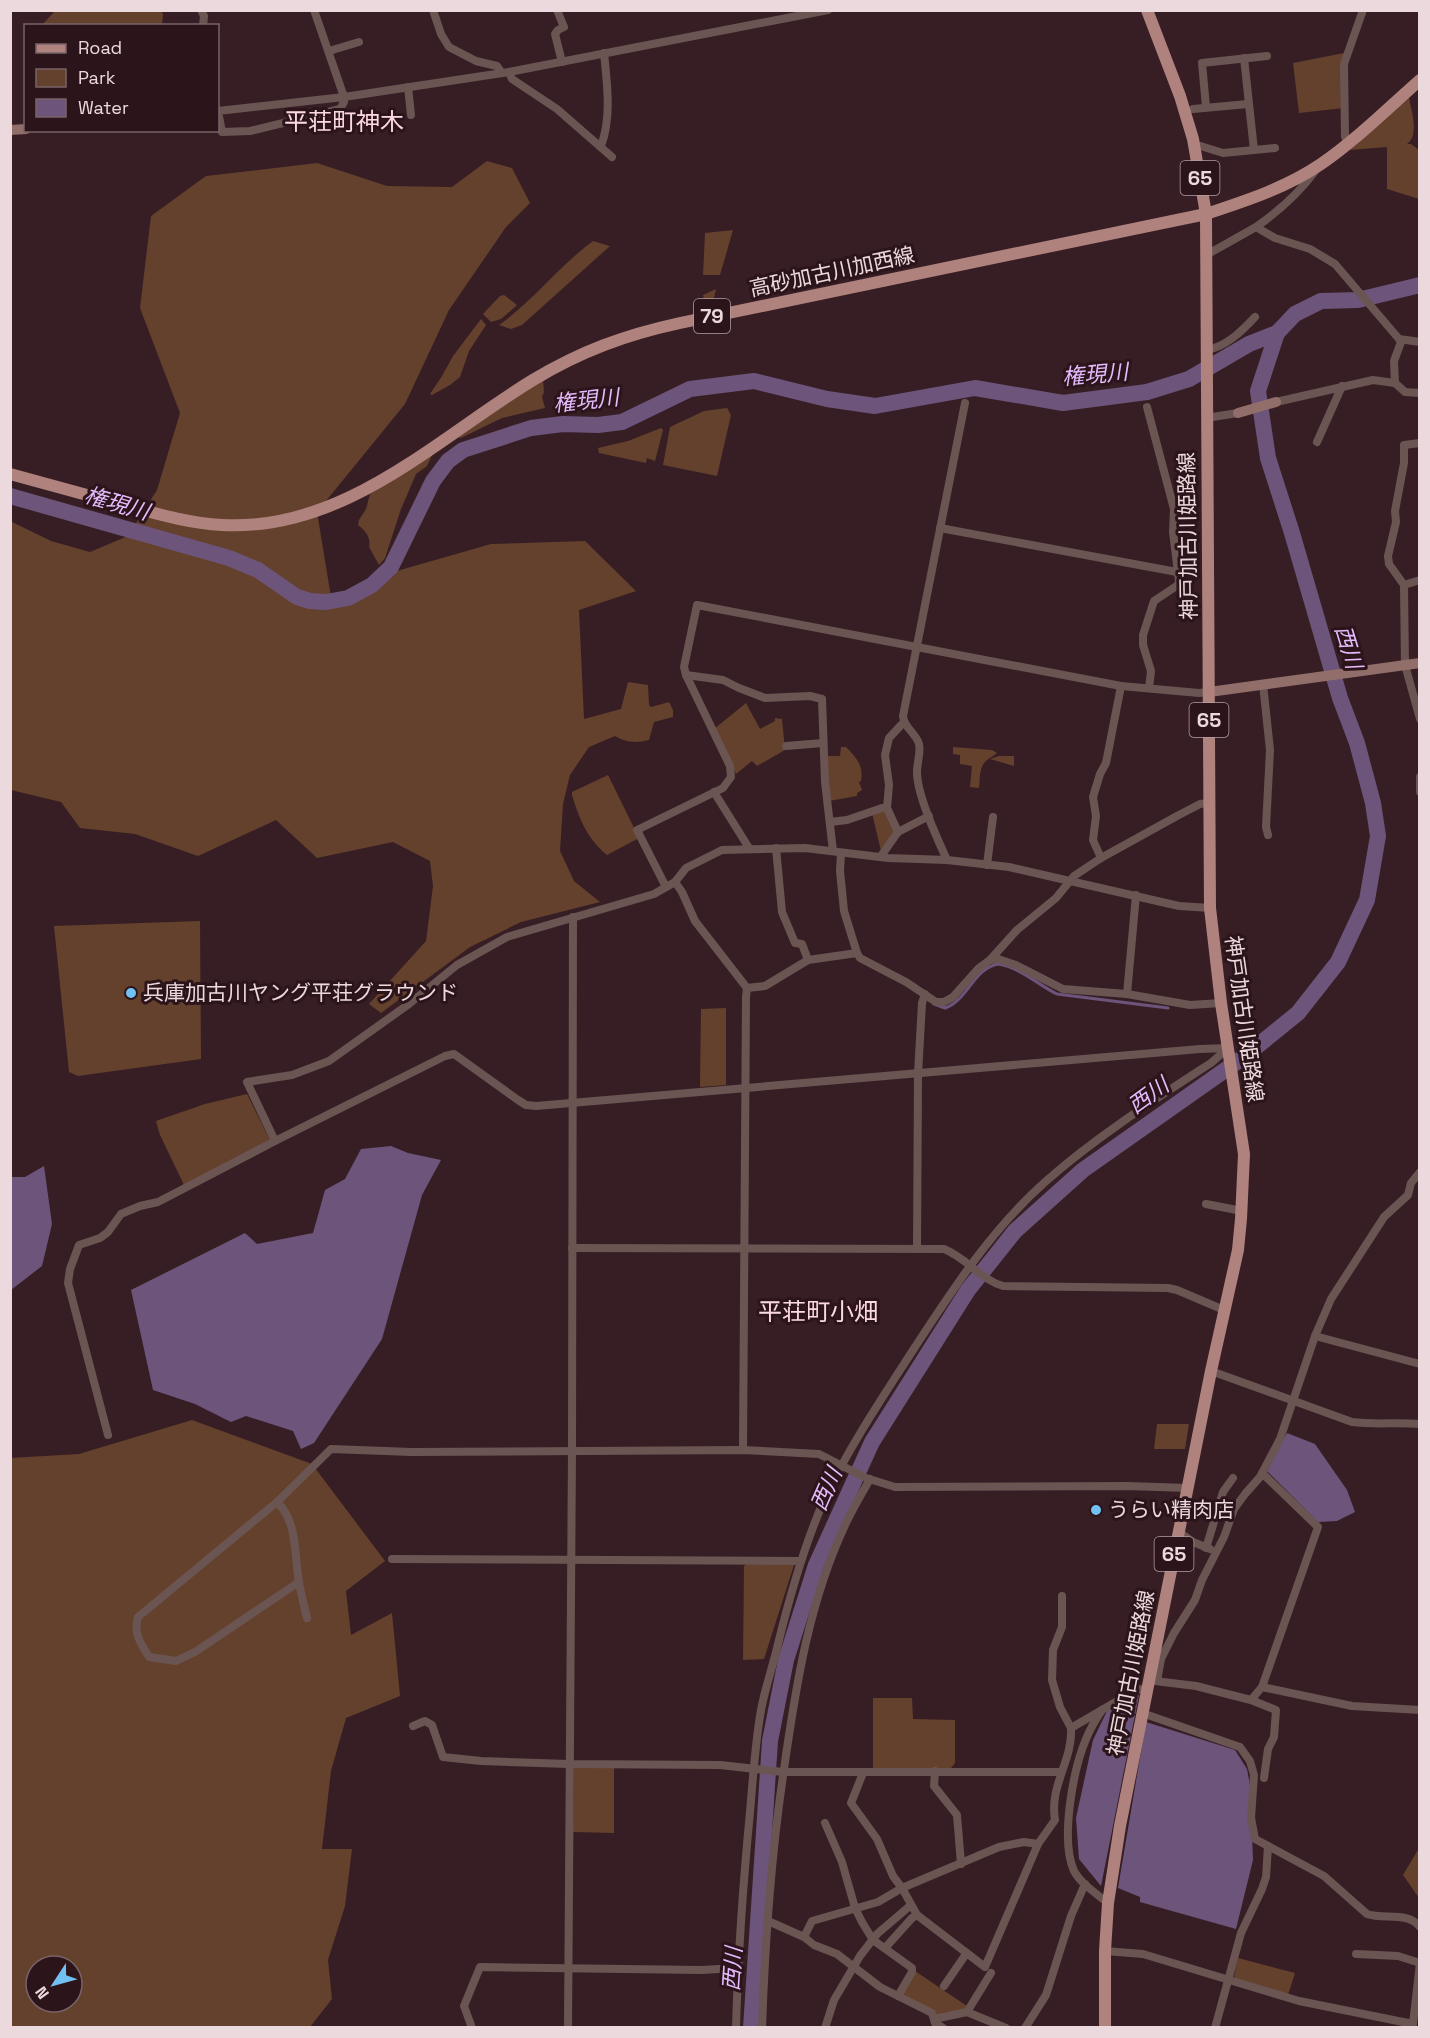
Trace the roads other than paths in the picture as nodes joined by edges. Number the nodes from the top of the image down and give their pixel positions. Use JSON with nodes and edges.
{"nodes":[{"id":1,"x":314,"y":10,"type":"edge"},
{"id":2,"x":433,"y":10,"type":"edge"},
{"id":3,"x":557,"y":10,"type":"edge"},
{"id":4,"x":828,"y":10,"type":"edge"},
{"id":5,"x":1147,"y":10,"type":"edge"},
{"id":6,"x":1363,"y":10,"type":"edge"},
{"id":7,"x":359,"y":42,"type":"dead end"},
{"id":8,"x":329,"y":51,"type":"junction"},
{"id":9,"x":604,"y":53,"type":"junction"},
{"id":10,"x":1267,"y":56,"type":"dead end"},
{"id":11,"x":1244,"y":58,"type":"junction"},
{"id":12,"x":562,"y":62,"type":"junction"},
{"id":13,"x":505,"y":73,"type":"junction"},
{"id":14,"x":1419,"y":80,"type":"edge"},
{"id":15,"x":408,"y":87,"type":"junction"},
{"id":16,"x":344,"y":97,"type":"junction"},
{"id":17,"x":1248,"y":104,"type":"junction"},
{"id":18,"x":1206,"y":107,"type":"junction"},
{"id":19,"x":1193,"y":109,"type":"dead end"},
{"id":20,"x":219,"y":111,"type":"edge"},
{"id":21,"x":411,"y":115,"type":"dead end"},
{"id":22,"x":219,"y":117,"type":"edge"},
{"id":23,"x":1348,"y":143,"type":"junction"},
{"id":24,"x":1194,"y":144,"type":"junction"},
{"id":25,"x":601,"y":146,"type":"junction"},
{"id":26,"x":1275,"y":148,"type":"dead end"},
{"id":27,"x":1254,"y":150,"type":"junction"},
{"id":28,"x":612,"y":157,"type":"dead end"},
{"id":29,"x":1320,"y":165,"type":"junction"},
{"id":30,"x":1206,"y":214,"type":"junction"},
{"id":31,"x":1256,"y":227,"type":"junction"},
{"id":32,"x":1208,"y":254,"type":"junction"},
{"id":33,"x":1255,"y":317,"type":"dead end"},
{"id":34,"x":1399,"y":339,"type":"junction"},
{"id":35,"x":1419,"y":342,"type":"edge"},
{"id":36,"x":1206,"y":352,"type":"junction"},
{"id":37,"x":1395,"y":383,"type":"junction"},
{"id":38,"x":1342,"y":386,"type":"junction"},
{"id":39,"x":1419,"y":393,"type":"edge"},
{"id":40,"x":1275,"y":402,"type":"joint"},
{"id":41,"x":965,"y":403,"type":"dead end"},
{"id":42,"x":1147,"y":407,"type":"dead end"},
{"id":43,"x":1240,"y":412,"type":"joint"},
{"id":44,"x":1206,"y":418,"type":"junction"},
{"id":45,"x":1317,"y":442,"type":"dead end"},
{"id":46,"x":1419,"y":444,"type":"edge"},
{"id":47,"x":10,"y":474,"type":"edge"},
{"id":48,"x":940,"y":528,"type":"junction"},
{"id":49,"x":1178,"y":572,"type":"junction"},
{"id":50,"x":1419,"y":580,"type":"edge"},
{"id":51,"x":1404,"y":585,"type":"junction"},
{"id":52,"x":916,"y":647,"type":"junction"},
{"id":53,"x":1419,"y":663,"type":"edge"},
{"id":54,"x":1405,"y":665,"type":"junction"},
{"id":55,"x":686,"y":675,"type":"junction"},
{"id":56,"x":1263,"y":684,"type":"junction"},
{"id":57,"x":1121,"y":686,"type":"junction"},
{"id":58,"x":1149,"y":688,"type":"junction"},
{"id":59,"x":1209,"y":692,"type":"junction"},
{"id":60,"x":1419,"y":719,"type":"edge"},
{"id":61,"x":904,"y":722,"type":"junction"},
{"id":62,"x":823,"y":743,"type":"junction"},
{"id":63,"x":786,"y":746,"type":"dead end"},
{"id":64,"x":1419,"y":777,"type":"edge"},
{"id":65,"x":714,"y":792,"type":"junction"},
{"id":66,"x":1419,"y":792,"type":"edge"},
{"id":67,"x":1208,"y":803,"type":"junction"},
{"id":68,"x":887,"y":808,"type":"junction"},
{"id":69,"x":929,"y":816,"type":"junction"},
{"id":70,"x":993,"y":817,"type":"dead end"},
{"id":71,"x":830,"y":822,"type":"junction"},
{"id":72,"x":898,"y":832,"type":"junction"},
{"id":73,"x":1268,"y":835,"type":"dead end"},
{"id":74,"x":749,"y":848,"type":"junction"},
{"id":75,"x":776,"y":848,"type":"junction"},
{"id":76,"x":833,"y":851,"type":"junction"},
{"id":77,"x":841,"y":854,"type":"junction"},
{"id":78,"x":881,"y":856,"type":"junction"},
{"id":79,"x":1101,"y":858,"type":"junction"},
{"id":80,"x":947,"y":860,"type":"junction"},
{"id":81,"x":987,"y":865,"type":"junction"},
{"id":82,"x":1069,"y":881,"type":"junction"},
{"id":83,"x":675,"y":882,"type":"junction"},
{"id":84,"x":666,"y":887,"type":"junction"},
{"id":85,"x":1136,"y":896,"type":"junction"},
{"id":86,"x":1210,"y":908,"type":"junction"},
{"id":87,"x":573,"y":917,"type":"junction"},
{"id":88,"x":856,"y":953,"type":"junction"},
{"id":89,"x":808,"y":960,"type":"junction"},
{"id":90,"x":990,"y":960,"type":"junction"},
{"id":91,"x":747,"y":988,"type":"junction"},
{"id":92,"x":926,"y":994,"type":"junction"},
{"id":93,"x":1127,"y":994,"type":"junction"},
{"id":94,"x":1221,"y":1003,"type":"junction"},
{"id":95,"x":1228,"y":1051,"type":"junction"},
{"id":96,"x":918,"y":1074,"type":"junction"},
{"id":97,"x":746,"y":1088,"type":"junction"},
{"id":98,"x":572,"y":1102,"type":"junction"},
{"id":99,"x":275,"y":1141,"type":"junction"},
{"id":100,"x":1419,"y":1172,"type":"edge"},
{"id":101,"x":1206,"y":1204,"type":"dead end"},
{"id":102,"x":1242,"y":1211,"type":"junction"},
{"id":103,"x":572,"y":1248,"type":"junction"},
{"id":104,"x":743,"y":1248,"type":"junction"},
{"id":105,"x":917,"y":1249,"type":"junction"},
{"id":106,"x":970,"y":1265,"type":"junction"},
{"id":107,"x":1224,"y":1310,"type":"junction"},
{"id":108,"x":1315,"y":1336,"type":"junction"},
{"id":109,"x":1419,"y":1364,"type":"edge"},
{"id":110,"x":1211,"y":1371,"type":"junction"},
{"id":111,"x":1293,"y":1401,"type":"junction"},
{"id":112,"x":1419,"y":1427,"type":"edge"},
{"id":113,"x":108,"y":1435,"type":"dead end"},
{"id":114,"x":743,"y":1450,"type":"junction"},
{"id":115,"x":572,"y":1451,"type":"junction"},
{"id":116,"x":843,"y":1465,"type":"junction"},
{"id":117,"x":1262,"y":1473,"type":"junction"},
{"id":118,"x":868,"y":1478,"type":"junction"},
{"id":119,"x":1233,"y":1478,"type":"dead end"},
{"id":120,"x":1188,"y":1488,"type":"junction"},
{"id":121,"x":277,"y":1502,"type":"junction"},
{"id":122,"x":1179,"y":1532,"type":"junction"},
{"id":123,"x":1206,"y":1548,"type":"junction"},
{"id":124,"x":1217,"y":1551,"type":"junction"},
{"id":125,"x":392,"y":1559,"type":"dead end"},
{"id":126,"x":570,"y":1560,"type":"junction"},
{"id":127,"x":800,"y":1561,"type":"junction"},
{"id":128,"x":299,"y":1582,"type":"junction"},
{"id":129,"x":1062,"y":1596,"type":"dead end"},
{"id":130,"x":307,"y":1618,"type":"dead end"},
{"id":131,"x":1152,"y":1684,"type":"junction"},
{"id":132,"x":1262,"y":1687,"type":"junction"},
{"id":133,"x":1251,"y":1700,"type":"junction"},
{"id":134,"x":1102,"y":1709,"type":"junction"},
{"id":135,"x":1419,"y":1710,"type":"edge"},
{"id":136,"x":1142,"y":1713,"type":"junction"},
{"id":137,"x":413,"y":1726,"type":"dead end"},
{"id":138,"x":1071,"y":1728,"type":"junction"},
{"id":139,"x":569,"y":1764,"type":"junction"},
{"id":140,"x":753,"y":1767,"type":"junction"},
{"id":141,"x":935,"y":1771,"type":"junction"},
{"id":142,"x":783,"y":1772,"type":"junction"},
{"id":143,"x":1061,"y":1772,"type":"junction"},
{"id":144,"x":863,"y":1773,"type":"junction"},
{"id":145,"x":1264,"y":1778,"type":"dead end"},
{"id":146,"x":825,"y":1823,"type":"dead end"},
{"id":147,"x":1038,"y":1844,"type":"junction"},
{"id":148,"x":1268,"y":1846,"type":"junction"},
{"id":149,"x":961,"y":1864,"type":"junction"},
{"id":150,"x":1085,"y":1884,"type":"junction"},
{"id":151,"x":902,"y":1888,"type":"junction"},
{"id":152,"x":1108,"y":1904,"type":"junction"},
{"id":153,"x":911,"y":1905,"type":"junction"},
{"id":154,"x":855,"y":1908,"type":"junction"},
{"id":155,"x":917,"y":1915,"type":"junction"},
{"id":156,"x":768,"y":1921,"type":"junction"},
{"id":157,"x":1419,"y":1927,"type":"edge"},
{"id":158,"x":804,"y":1937,"type":"junction"},
{"id":159,"x":873,"y":1940,"type":"junction"},
{"id":160,"x":885,"y":1948,"type":"junction"},
{"id":161,"x":1105,"y":1951,"type":"junction"},
{"id":162,"x":966,"y":1954,"type":"junction"},
{"id":163,"x":1356,"y":1954,"type":"dead end"},
{"id":164,"x":1419,"y":1963,"type":"edge"},
{"id":165,"x":568,"y":1967,"type":"junction"},
{"id":166,"x":854,"y":1967,"type":"junction"},
{"id":167,"x":738,"y":1968,"type":"junction"},
{"id":168,"x":991,"y":1972,"type":"dead end"},
{"id":169,"x":1229,"y":1980,"type":"junction"},
{"id":170,"x":944,"y":1986,"type":"dead end"},
{"id":171,"x":898,"y":1996,"type":"junction"},
{"id":172,"x":967,"y":2012,"type":"junction"},
{"id":173,"x":937,"y":2024,"type":"edge"},
{"id":174,"x":472,"y":2028,"type":"edge"},
{"id":175,"x":568,"y":2028,"type":"edge"},
{"id":176,"x":736,"y":2028,"type":"edge"},
{"id":177,"x":762,"y":2028,"type":"edge"},
{"id":178,"x":825,"y":2028,"type":"edge"},
{"id":179,"x":1006,"y":2028,"type":"edge"},
{"id":180,"x":1025,"y":2028,"type":"edge"},
{"id":181,"x":1105,"y":2028,"type":"edge"},
{"id":182,"x":1215,"y":2028,"type":"edge"}],
"edges":[{"from":1,"to":8,"type":"street"},
{"from":2,"to":13,"type":"street"},
{"from":3,"to":12,"type":"street"},
{"from":4,"to":9,"type":"street"},
{"from":5,"to":24,"type":"main road","name":"神戸加古川姫路線","number":"65"},
{"from":6,"to":23,"type":"street"},
{"from":7,"to":8,"type":"street"},
{"from":8,"to":16,"type":"street"},
{"from":9,"to":12,"type":"street"},
{"from":9,"to":25,"type":"street"},
{"from":10,"to":11,"type":"street"},
{"from":11,"to":17,"type":"street"},
{"from":11,"to":18,"type":"street"},
{"from":12,"to":13,"type":"street"},
{"from":13,"to":15,"type":"street"},
{"from":13,"to":25,"type":"street"},
{"from":14,"to":23,"type":"main road","name":"高砂加古川加西線","number":"79"},
{"from":15,"to":16,"type":"street"},
{"from":15,"to":21,"type":"street"},
{"from":16,"to":20,"type":"street"},
{"from":16,"to":22,"type":"street"},
{"from":17,"to":18,"type":"street"},
{"from":17,"to":27,"type":"street"},
{"from":18,"to":19,"type":"street"},
{"from":23,"to":29,"type":"main road","name":"高砂加古川加西線","number":"79"},
{"from":24,"to":27,"type":"street"},
{"from":24,"to":30,"type":"main road","name":"神戸加古川姫路線","number":"65"},
{"from":25,"to":28,"type":"street"},
{"from":26,"to":27,"type":"street"},
{"from":29,"to":30,"type":"main road","name":"高砂加古川加西線","number":"79"},
{"from":29,"to":31,"type":"street"},
{"from":30,"to":32,"type":"main road","name":"神戸加古川姫路線","number":"65"},
{"from":30,"to":47,"type":"main road","name":"高砂加古川加西線","number":"79"},
{"from":31,"to":32,"type":"street"},
{"from":31,"to":34,"type":"street"},
{"from":32,"to":36,"type":"main road","name":"神戸加古川姫路線","number":"65"},
{"from":33,"to":36,"type":"street"},
{"from":34,"to":35,"type":"street"},
{"from":34,"to":37,"type":"street"},
{"from":36,"to":44,"type":"main road","name":"神戸加古川姫路線","number":"65"},
{"from":37,"to":38,"type":"street"},
{"from":37,"to":39,"type":"street"},
{"from":38,"to":40,"type":"street"},
{"from":38,"to":45,"type":"street"},
{"from":40,"to":43,"type":"main road"},
{"from":41,"to":48,"type":"street"},
{"from":42,"to":49,"type":"street"},
{"from":43,"to":44,"type":"street"},
{"from":44,"to":59,"type":"main road","name":"神戸加古川姫路線","number":"65"},
{"from":46,"to":51,"type":"street"},
{"from":48,"to":49,"type":"street"},
{"from":48,"to":52,"type":"street"},
{"from":49,"to":58,"type":"street"},
{"from":50,"to":51,"type":"street"},
{"from":51,"to":54,"type":"street"},
{"from":52,"to":55,"type":"street"},
{"from":52,"to":57,"type":"street"},
{"from":52,"to":61,"type":"street"},
{"from":53,"to":54,"type":"main road"},
{"from":54,"to":56,"type":"main road"},
{"from":54,"to":60,"type":"street"},
{"from":55,"to":62,"type":"street"},
{"from":55,"to":65,"type":"street"},
{"from":56,"to":59,"type":"main road"},
{"from":56,"to":73,"type":"street"},
{"from":57,"to":58,"type":"street"},
{"from":57,"to":79,"type":"street"},
{"from":58,"to":59,"type":"street"},
{"from":59,"to":67,"type":"main road","name":"神戸加古川姫路線","number":"65"},
{"from":61,"to":68,"type":"street"},
{"from":61,"to":69,"type":"street"},
{"from":62,"to":63,"type":"street"},
{"from":62,"to":71,"type":"street"},
{"from":64,"to":66,"type":"street"},
{"from":65,"to":74,"type":"street"},
{"from":65,"to":84,"type":"street"},
{"from":67,"to":79,"type":"street"},
{"from":67,"to":86,"type":"main road","name":"神戸加古川姫路線","number":"65"},
{"from":68,"to":71,"type":"street"},
{"from":68,"to":72,"type":"street"},
{"from":69,"to":72,"type":"street"},
{"from":69,"to":80,"type":"street"},
{"from":70,"to":81,"type":"street"},
{"from":71,"to":76,"type":"street"},
{"from":72,"to":78,"type":"street"},
{"from":74,"to":75,"type":"street"},
{"from":74,"to":83,"type":"street"},
{"from":75,"to":76,"type":"street"},
{"from":75,"to":89,"type":"street"},
{"from":76,"to":77,"type":"street"},
{"from":77,"to":78,"type":"street"},
{"from":77,"to":88,"type":"street"},
{"from":78,"to":80,"type":"street"},
{"from":79,"to":82,"type":"street"},
{"from":80,"to":81,"type":"street"},
{"from":81,"to":82,"type":"street"},
{"from":82,"to":85,"type":"street"},
{"from":82,"to":90,"type":"street"},
{"from":83,"to":84,"type":"street"},
{"from":83,"to":91,"type":"street"},
{"from":84,"to":87,"type":"street"},
{"from":85,"to":86,"type":"street"},
{"from":85,"to":93,"type":"street"},
{"from":86,"to":94,"type":"main road","name":"神戸加古川姫路線","number":"65"},
{"from":87,"to":98,"type":"street"},
{"from":87,"to":99,"type":"street"},
{"from":88,"to":89,"type":"street"},
{"from":88,"to":92,"type":"street"},
{"from":89,"to":91,"type":"street"},
{"from":90,"to":92,"type":"street"},
{"from":90,"to":93,"type":"street"},
{"from":91,"to":97,"type":"street"},
{"from":92,"to":96,"type":"street"},
{"from":93,"to":94,"type":"street"},
{"from":94,"to":95,"type":"main road","name":"神戸加古川姫路線","number":"65"},
{"from":95,"to":96,"type":"street"},
{"from":95,"to":102,"type":"main road","name":"神戸加古川姫路線","number":"65"},
{"from":95,"to":106,"type":"street"},
{"from":96,"to":97,"type":"street"},
{"from":96,"to":105,"type":"street"},
{"from":97,"to":98,"type":"street"},
{"from":97,"to":104,"type":"street"},
{"from":98,"to":99,"type":"street"},
{"from":98,"to":103,"type":"street"},
{"from":99,"to":113,"type":"street"},
{"from":100,"to":108,"type":"street"},
{"from":101,"to":102,"type":"street"},
{"from":102,"to":107,"type":"main road","name":"神戸加古川姫路線","number":"65"},
{"from":103,"to":104,"type":"street"},
{"from":103,"to":115,"type":"street"},
{"from":104,"to":105,"type":"street"},
{"from":104,"to":114,"type":"street"},
{"from":105,"to":106,"type":"street"},
{"from":106,"to":107,"type":"street"},
{"from":106,"to":116,"type":"street"},
{"from":107,"to":110,"type":"main road","name":"神戸加古川姫路線","number":"65"},
{"from":108,"to":109,"type":"street"},
{"from":108,"to":111,"type":"street"},
{"from":110,"to":111,"type":"street"},
{"from":110,"to":120,"type":"main road","name":"神戸加古川姫路線","number":"65"},
{"from":111,"to":112,"type":"street"},
{"from":111,"to":117,"type":"street"},
{"from":114,"to":115,"type":"street"},
{"from":114,"to":116,"type":"street"},
{"from":115,"to":121,"type":"street"},
{"from":115,"to":126,"type":"street"},
{"from":116,"to":118,"type":"street"},
{"from":116,"to":127,"type":"street"},
{"from":117,"to":124,"type":"street"},
{"from":117,"to":132,"type":"street"},
{"from":118,"to":120,"type":"street"},
{"from":118,"to":142,"type":"street"},
{"from":119,"to":123,"type":"street"},
{"from":120,"to":122,"type":"main road","name":"神戸加古川姫路線","number":"65"},
{"from":121,"to":128,"type":"street"},
{"from":121,"to":128,"type":"street"},
{"from":122,"to":123,"type":"street"},
{"from":122,"to":131,"type":"main road","name":"神戸加古川姫路線","number":"65"},
{"from":123,"to":124,"type":"street"},
{"from":124,"to":131,"type":"street"},
{"from":125,"to":126,"type":"street"},
{"from":126,"to":127,"type":"street"},
{"from":126,"to":139,"type":"street"},
{"from":127,"to":140,"type":"street"},
{"from":128,"to":130,"type":"street"},
{"from":129,"to":138,"type":"street"},
{"from":131,"to":133,"type":"street"},
{"from":131,"to":134,"type":"street"},
{"from":131,"to":136,"type":"main road","name":"神戸加古川姫路線","number":"65"},
{"from":132,"to":133,"type":"street"},
{"from":132,"to":135,"type":"street"},
{"from":133,"to":145,"type":"street"},
{"from":134,"to":138,"type":"street"},
{"from":134,"to":150,"type":"street"},
{"from":136,"to":148,"type":"street"},
{"from":136,"to":152,"type":"main road","name":"神戸加古川姫路線","number":"65"},
{"from":137,"to":139,"type":"street"},
{"from":138,"to":143,"type":"street"},
{"from":139,"to":140,"type":"street"},
{"from":139,"to":165,"type":"street"},
{"from":140,"to":142,"type":"street"},
{"from":140,"to":167,"type":"street"},
{"from":141,"to":143,"type":"street"},
{"from":141,"to":144,"type":"street"},
{"from":141,"to":149,"type":"street"},
{"from":142,"to":144,"type":"street"},
{"from":142,"to":156,"type":"street"},
{"from":143,"to":147,"type":"street"},
{"from":144,"to":151,"type":"street"},
{"from":146,"to":154,"type":"street"},
{"from":147,"to":149,"type":"street"},
{"from":147,"to":162,"type":"street"},
{"from":148,"to":157,"type":"street"},
{"from":148,"to":169,"type":"street"},
{"from":149,"to":151,"type":"street"},
{"from":150,"to":152,"type":"street"},
{"from":150,"to":180,"type":"street"},
{"from":151,"to":153,"type":"street"},
{"from":151,"to":154,"type":"street"},
{"from":152,"to":161,"type":"main road","name":"神戸加古川姫路線","number":"65"},
{"from":153,"to":155,"type":"street"},
{"from":153,"to":159,"type":"street"},
{"from":154,"to":158,"type":"street"},
{"from":154,"to":159,"type":"street"},
{"from":155,"to":160,"type":"street"},
{"from":155,"to":162,"type":"street"},
{"from":156,"to":158,"type":"street"},
{"from":156,"to":177,"type":"street"},
{"from":158,"to":166,"type":"street"},
{"from":159,"to":160,"type":"street"},
{"from":159,"to":166,"type":"street"},
{"from":160,"to":171,"type":"street"},
{"from":161,"to":169,"type":"street"},
{"from":161,"to":181,"type":"main road","name":"神戸加古川姫路線","number":"65"},
{"from":162,"to":170,"type":"street"},
{"from":163,"to":164,"type":"street"},
{"from":164,"to":169,"type":"street"},
{"from":165,"to":167,"type":"street"},
{"from":165,"to":174,"type":"street"},
{"from":165,"to":175,"type":"street"},
{"from":166,"to":171,"type":"street"},
{"from":166,"to":178,"type":"street"},
{"from":167,"to":176,"type":"street"},
{"from":168,"to":172,"type":"street"},
{"from":169,"to":182,"type":"street"},
{"from":171,"to":173,"type":"street"},
{"from":172,"to":173,"type":"street"},
{"from":172,"to":179,"type":"street"}]}
